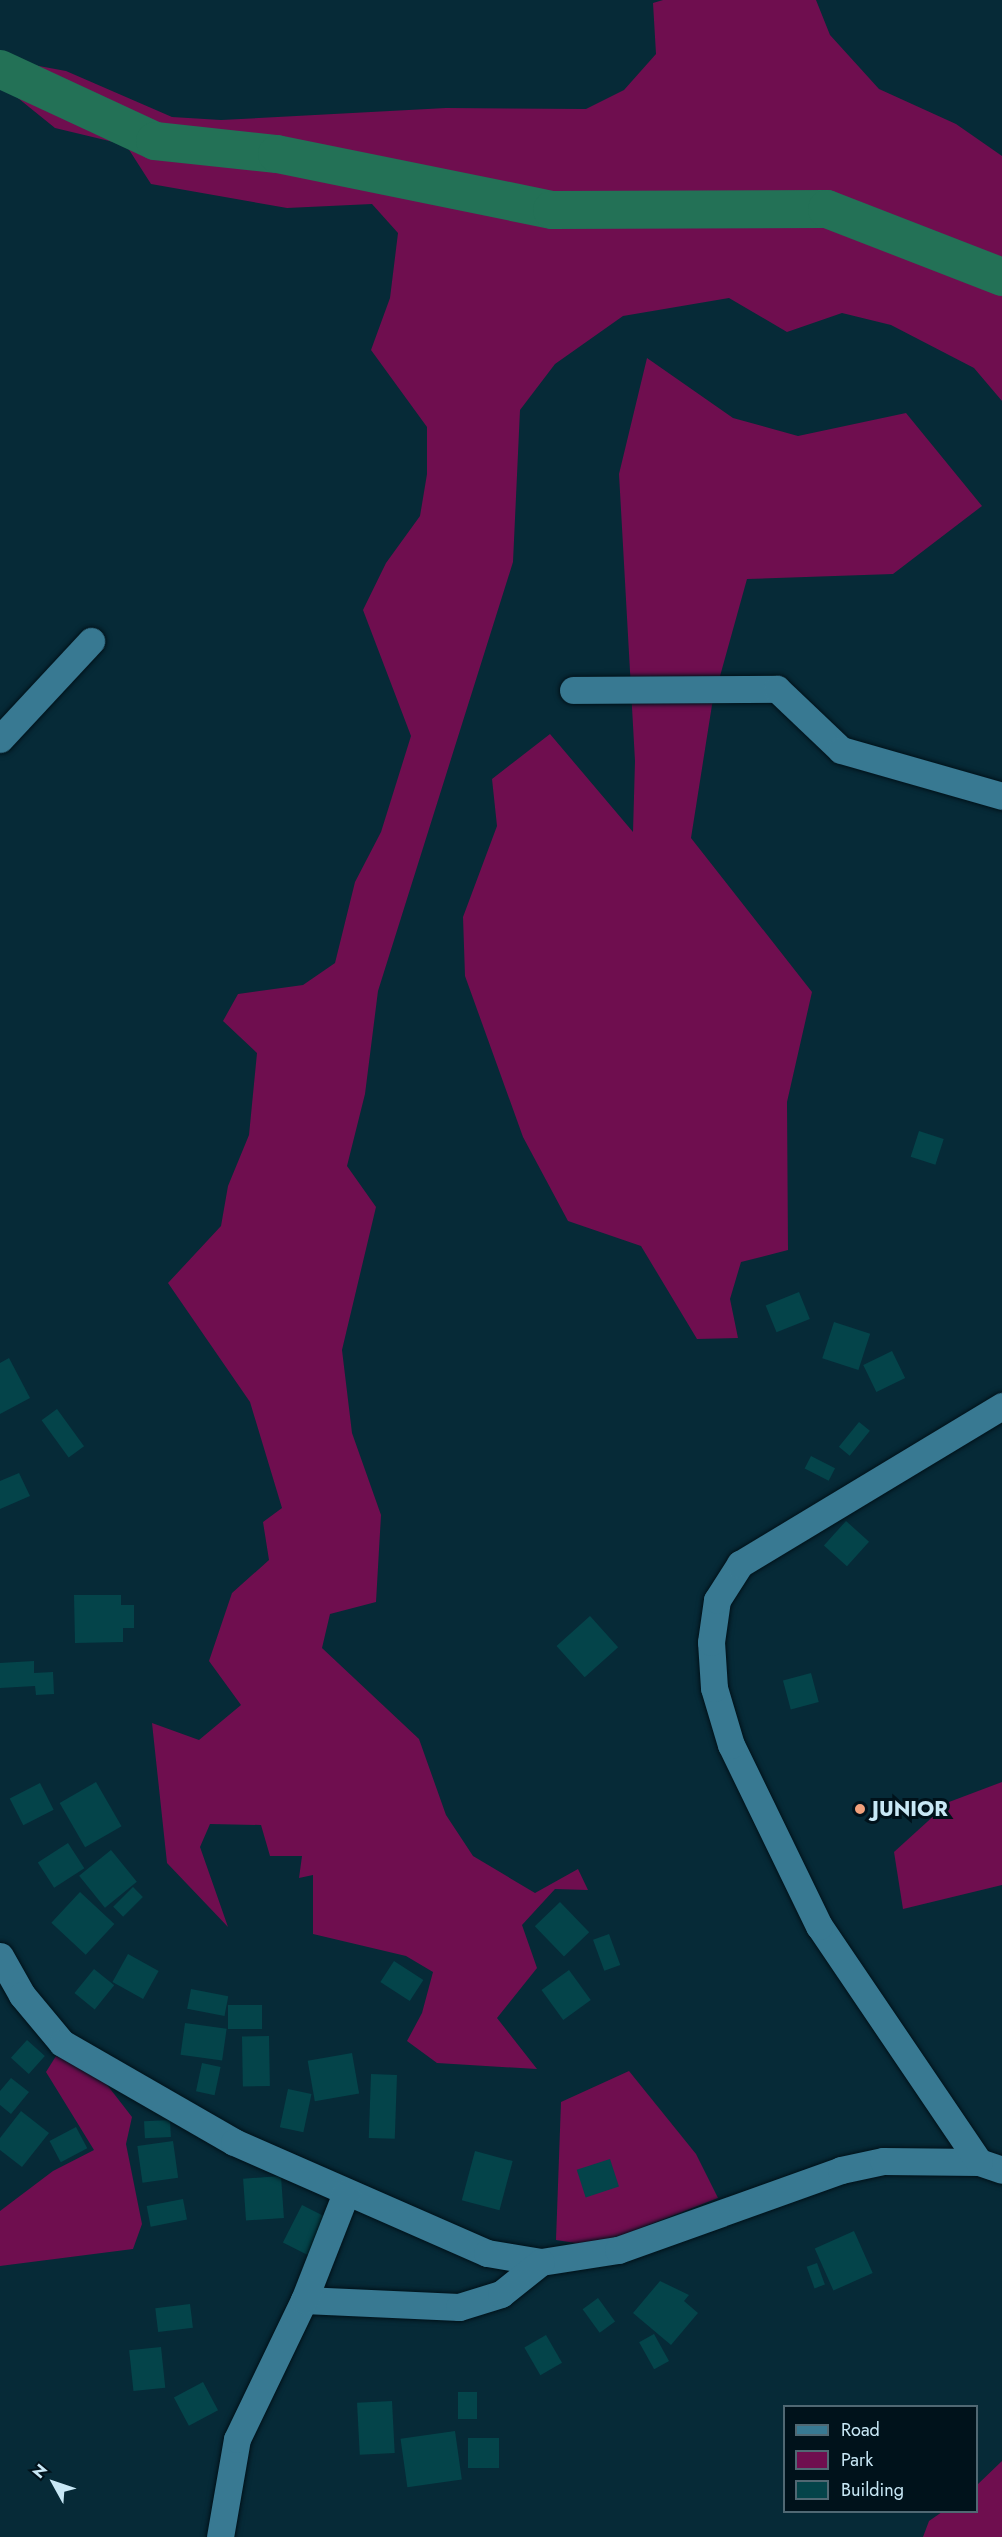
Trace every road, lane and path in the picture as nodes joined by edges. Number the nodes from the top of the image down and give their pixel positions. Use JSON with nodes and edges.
{"nodes":[{"id":1,"x":91,"y":641,"type":"dead end"},
{"id":2,"x":573,"y":690,"type":"dead end"},
{"id":3,"x":0,"y":739,"type":"edge"},
{"id":4,"x":1002,"y":796,"type":"edge"},
{"id":5,"x":1002,"y":1406,"type":"edge"},
{"id":6,"x":0,"y":1956,"type":"edge"},
{"id":7,"x":990,"y":2166,"type":"edge"},
{"id":8,"x":346,"y":2193,"type":"junction"},
{"id":9,"x":541,"y":2262,"type":"junction"},
{"id":10,"x":304,"y":2300,"type":"junction"},
{"id":11,"x":220,"y":2537,"type":"edge"}],
"edges":[{"from":1,"to":3,"type":"street"},
{"from":2,"to":4,"type":"street"},
{"from":5,"to":7,"type":"street"},
{"from":6,"to":8,"type":"street"},
{"from":7,"to":9,"type":"street"},
{"from":8,"to":9,"type":"street"},
{"from":8,"to":10,"type":"street"},
{"from":9,"to":10,"type":"street"},
{"from":10,"to":11,"type":"street"}]}
